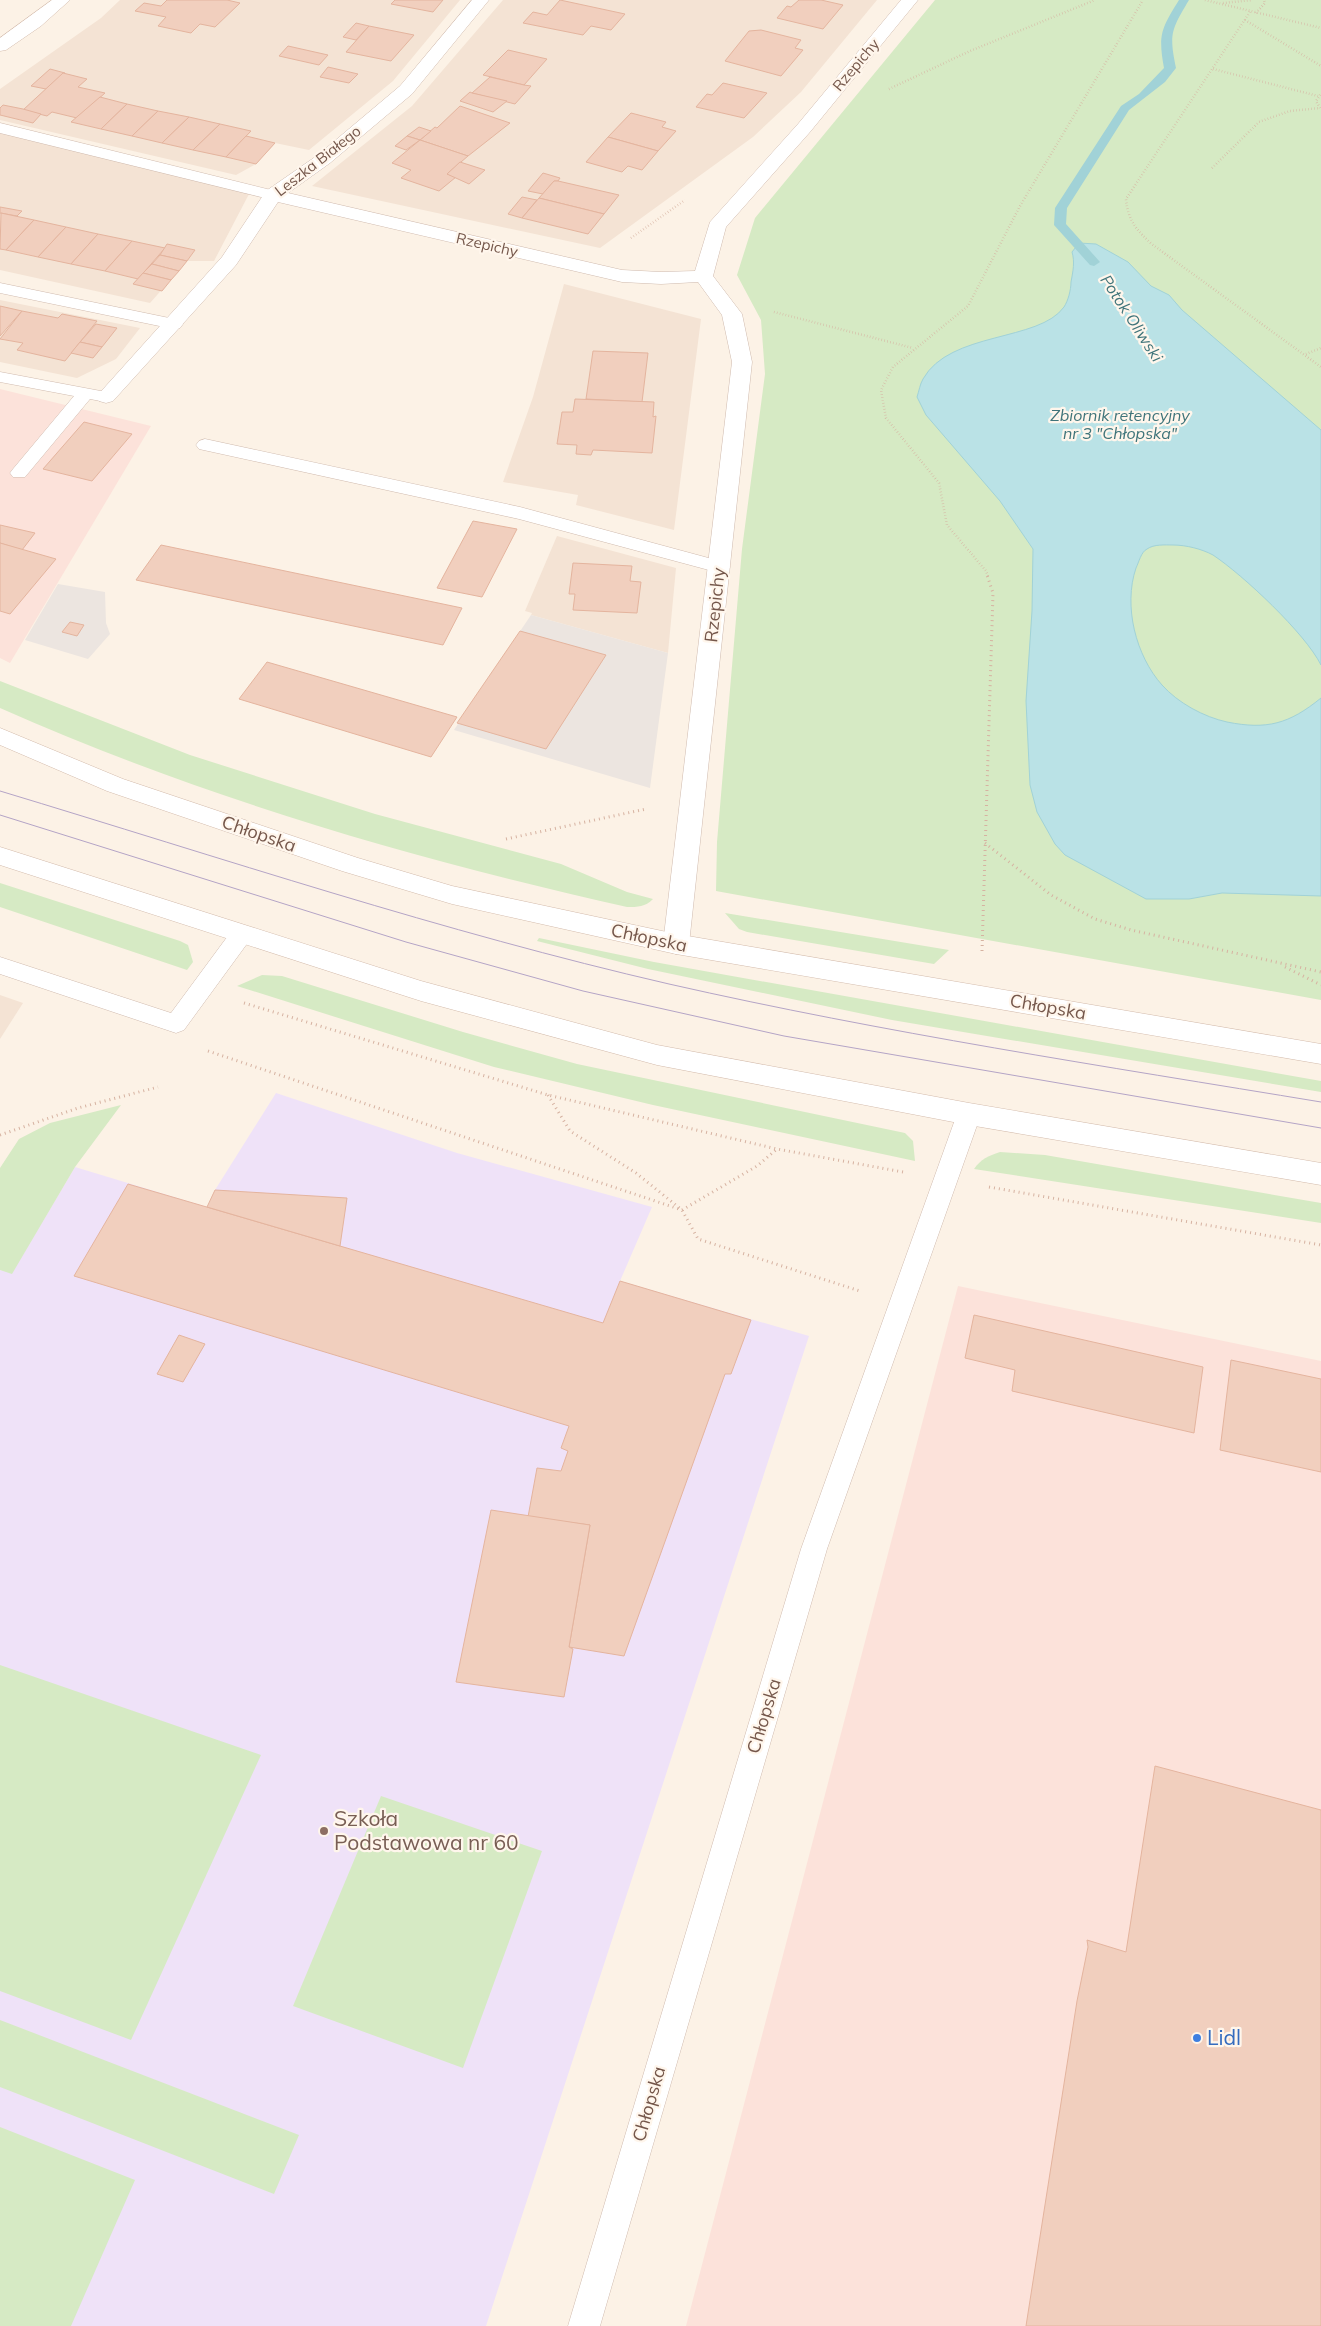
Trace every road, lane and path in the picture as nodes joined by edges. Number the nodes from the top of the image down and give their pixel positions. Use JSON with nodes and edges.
{"nodes":[{"id":1,"x":62,"y":0,"type":"edge"},
{"id":2,"x":481,"y":0,"type":"edge"},
{"id":3,"x":910,"y":0,"type":"edge"},
{"id":4,"x":1095,"y":0,"type":"edge"},
{"id":5,"x":1143,"y":0,"type":"edge"},
{"id":6,"x":1205,"y":0,"type":"edge"},
{"id":7,"x":1252,"y":0,"type":"edge"},
{"id":8,"x":1264,"y":0,"type":"edge"},
{"id":9,"x":1220,"y":4,"type":"junction"},
{"id":10,"x":1250,"y":12,"type":"junction"},
{"id":11,"x":1256,"y":13,"type":"junction"},
{"id":12,"x":1244,"y":20,"type":"junction"},
{"id":13,"x":1321,"y":28,"type":"edge"},
{"id":14,"x":0,"y":46,"type":"edge"},
{"id":15,"x":1321,"y":66,"type":"edge"},
{"id":16,"x":1213,"y":69,"type":"junction"},
{"id":17,"x":889,"y":88,"type":"dead end"},
{"id":18,"x":1319,"y":95,"type":"edge"},
{"id":19,"x":1320,"y":108,"type":"edge"},
{"id":20,"x":0,"y":128,"type":"edge"},
{"id":21,"x":1212,"y":168,"type":"dead end"},
{"id":22,"x":273,"y":195,"type":"junction"},
{"id":23,"x":704,"y":276,"type":"junction"},
{"id":24,"x":0,"y":288,"type":"edge"},
{"id":25,"x":766,"y":311,"type":"dead end"},
{"id":26,"x":174,"y":324,"type":"junction"},
{"id":27,"x":1321,"y":348,"type":"edge"},
{"id":28,"x":913,"y":349,"type":"junction"},
{"id":29,"x":1306,"y":354,"type":"junction"},
{"id":30,"x":1321,"y":367,"type":"edge"},
{"id":31,"x":0,"y":377,"type":"edge"},
{"id":32,"x":85,"y":394,"type":"junction"},
{"id":33,"x":106,"y":397,"type":"joint"},
{"id":34,"x":205,"y":445,"type":"dead end"},
{"id":35,"x":19,"y":473,"type":"dead end"},
{"id":36,"x":720,"y":567,"type":"junction"},
{"id":37,"x":0,"y":736,"type":"edge"},
{"id":38,"x":693,"y":799,"type":"junction"},
{"id":39,"x":506,"y":839,"type":"dead end"},
{"id":40,"x":985,"y":843,"type":"junction"},
{"id":41,"x":0,"y":856,"type":"edge"},
{"id":42,"x":241,"y":935,"type":"junction"},
{"id":43,"x":676,"y":944,"type":"junction"},
{"id":44,"x":982,"y":951,"type":"dead end"},
{"id":45,"x":0,"y":965,"type":"edge"},
{"id":46,"x":1282,"y":965,"type":"junction"},
{"id":47,"x":1321,"y":972,"type":"edge"},
{"id":48,"x":1321,"y":985,"type":"edge"},
{"id":49,"x":243,"y":1003,"type":"dead end"},
{"id":50,"x":200,"y":1049,"type":"dead end"},
{"id":51,"x":1321,"y":1054,"type":"edge"},
{"id":52,"x":158,"y":1087,"type":"dead end"},
{"id":53,"x":548,"y":1095,"type":"junction"},
{"id":54,"x":969,"y":1114,"type":"junction"},
{"id":55,"x":0,"y":1135,"type":"edge"},
{"id":56,"x":777,"y":1149,"type":"junction"},
{"id":57,"x":908,"y":1173,"type":"dead end"},
{"id":58,"x":1321,"y":1174,"type":"edge"},
{"id":59,"x":988,"y":1187,"type":"dead end"},
{"id":60,"x":682,"y":1210,"type":"junction"},
{"id":61,"x":1321,"y":1245,"type":"edge"},
{"id":62,"x":902,"y":1304,"type":"junction"},
{"id":63,"x":584,"y":2326,"type":"edge"}],
"edges":[{"from":1,"to":14,"type":"street"},
{"from":2,"to":22,"type":"street","name":"Leszka Białego"},
{"from":3,"to":23,"type":"street","name":"Rzepichy"},
{"from":4,"to":17,"type":"path"},
{"from":5,"to":28,"type":"path"},
{"from":6,"to":9,"type":"path"},
{"from":7,"to":9,"type":"path"},
{"from":8,"to":11,"type":"path"},
{"from":9,"to":10,"type":"path"},
{"from":10,"to":11,"type":"path"},
{"from":10,"to":12,"type":"path"},
{"from":11,"to":13,"type":"path"},
{"from":12,"to":15,"type":"path"},
{"from":12,"to":16,"type":"path"},
{"from":16,"to":18,"type":"path"},
{"from":16,"to":29,"type":"path"},
{"from":18,"to":19,"type":"path"},
{"from":19,"to":21,"type":"path"},
{"from":20,"to":22,"type":"lane"},
{"from":22,"to":23,"type":"street","name":"Rzepichy"},
{"from":22,"to":26,"type":"street","name":"Leszka Białego"},
{"from":23,"to":36,"type":"street","name":"Rzepichy"},
{"from":24,"to":26,"type":"lane"},
{"from":25,"to":28,"type":"path"},
{"from":26,"to":33,"type":"street","name":"Leszka Białego"},
{"from":27,"to":29,"type":"path"},
{"from":28,"to":40,"type":"path"},
{"from":29,"to":30,"type":"path"},
{"from":31,"to":32,"type":"lane"},
{"from":32,"to":33,"type":"lane"},
{"from":32,"to":35,"type":"lane"},
{"from":34,"to":36,"type":"lane"},
{"from":36,"to":38,"type":"street","name":"Rzepichy"},
{"from":37,"to":43,"type":"street","name":"Chłopska"},
{"from":38,"to":39,"type":"path"},
{"from":38,"to":43,"type":"street","name":"Rzepichy"},
{"from":40,"to":44,"type":"path"},
{"from":40,"to":46,"type":"path"},
{"from":41,"to":42,"type":"street"},
{"from":42,"to":45,"type":"lane"},
{"from":42,"to":54,"type":"street"},
{"from":43,"to":51,"type":"street","name":"Chłopska"},
{"from":46,"to":47,"type":"path"},
{"from":46,"to":48,"type":"path"},
{"from":49,"to":53,"type":"path"},
{"from":50,"to":60,"type":"path"},
{"from":52,"to":55,"type":"path"},
{"from":53,"to":56,"type":"path"},
{"from":53,"to":60,"type":"path"},
{"from":54,"to":58,"type":"street"},
{"from":54,"to":62,"type":"lane","name":"Chłopska"},
{"from":56,"to":57,"type":"path"},
{"from":56,"to":60,"type":"path"},
{"from":59,"to":61,"type":"path"},
{"from":60,"to":62,"type":"path"},
{"from":62,"to":63,"type":"lane","name":"Chłopska"}]}
